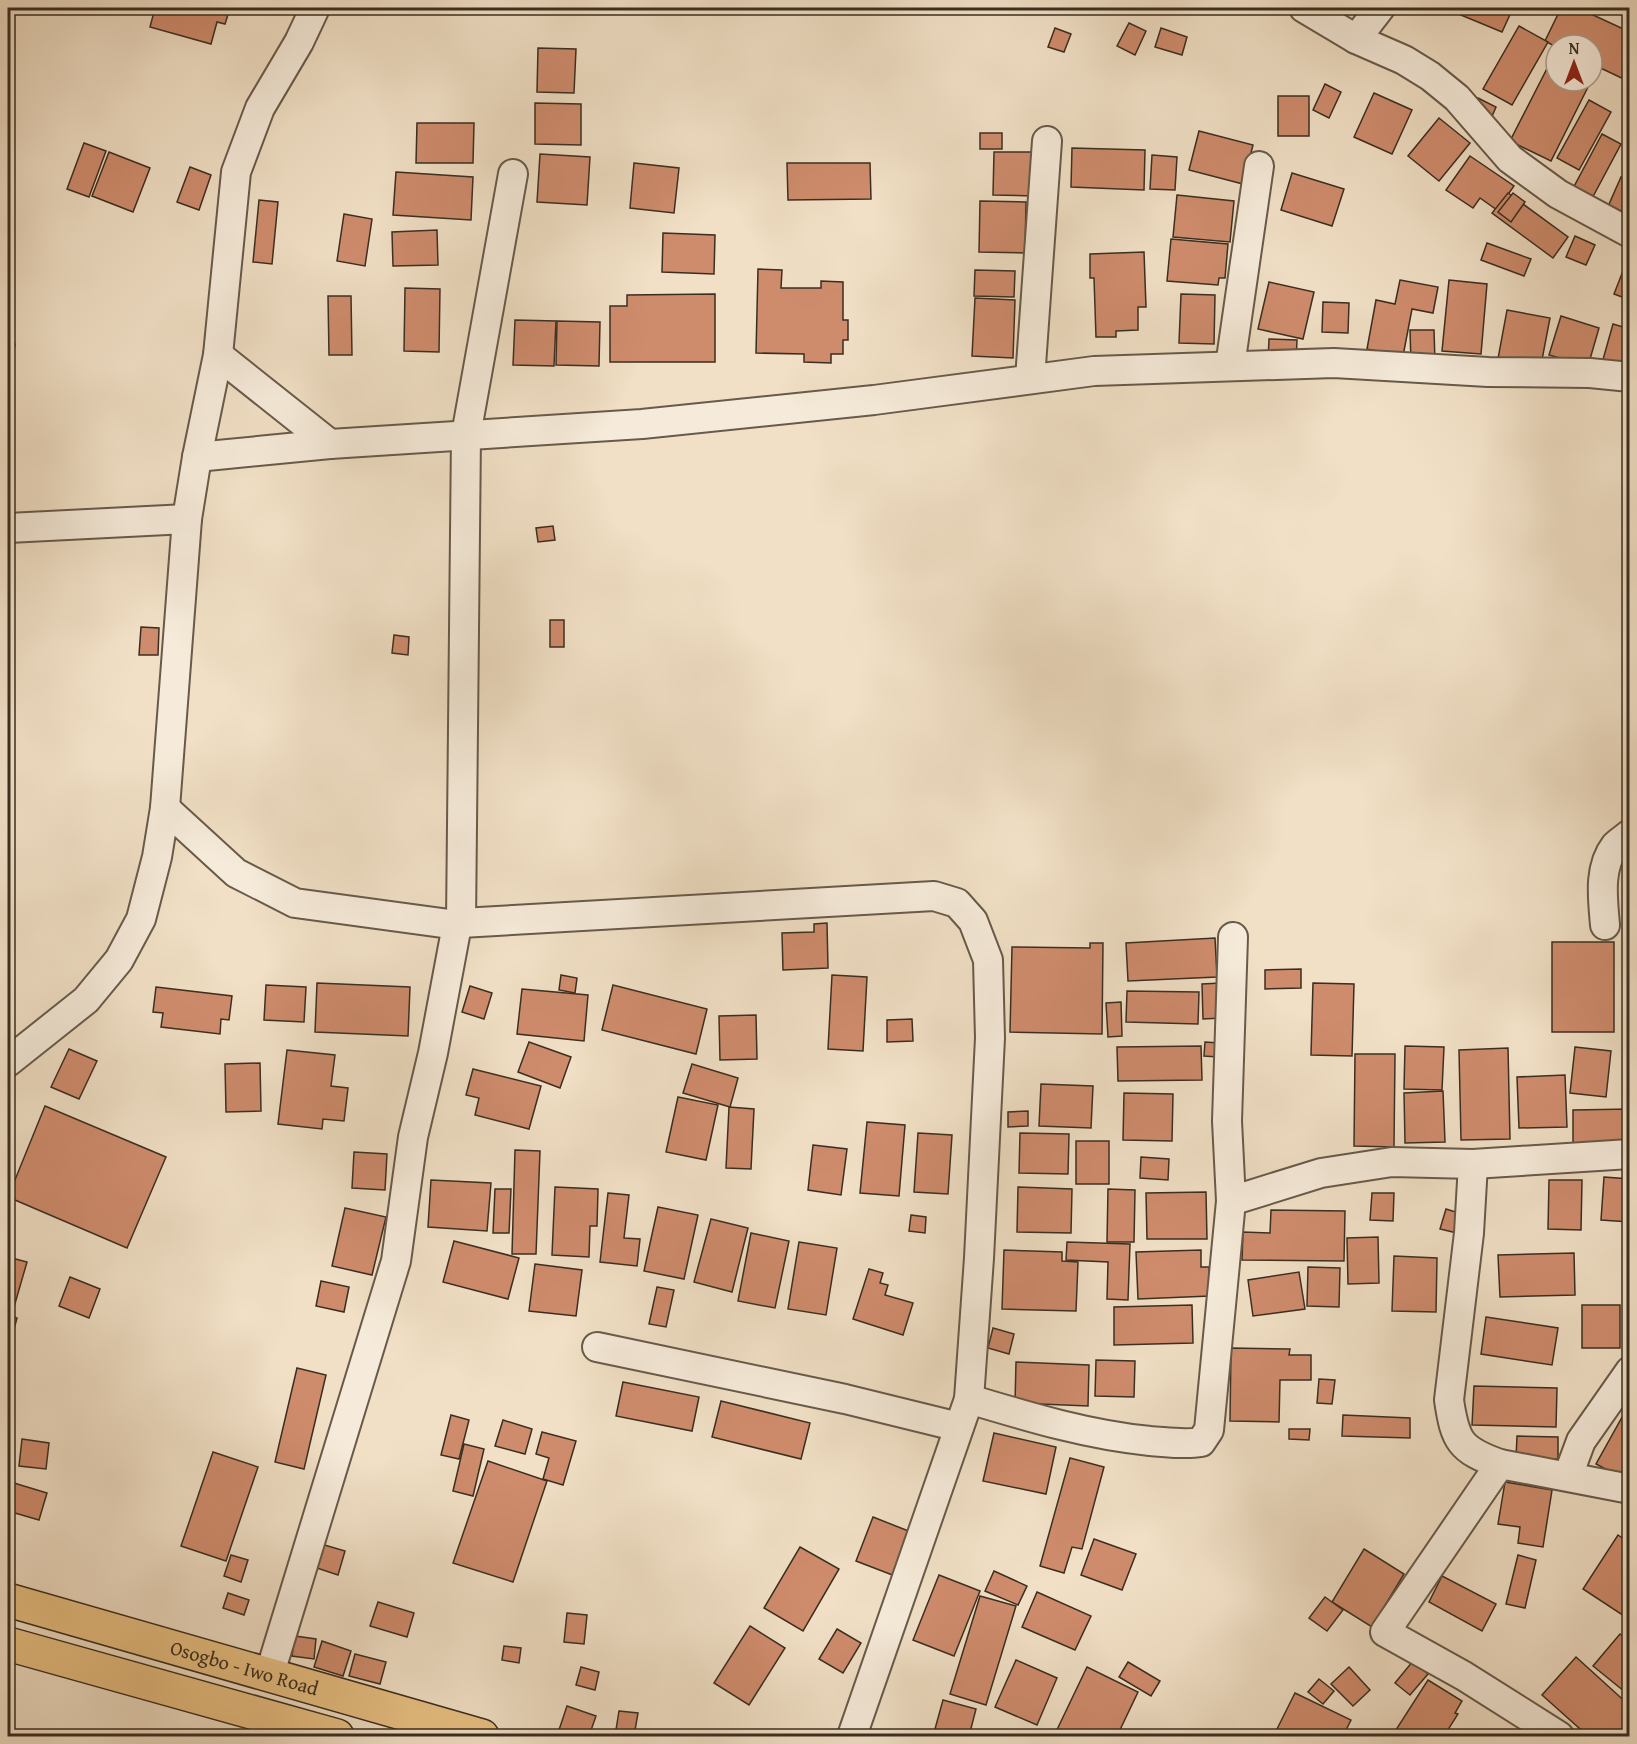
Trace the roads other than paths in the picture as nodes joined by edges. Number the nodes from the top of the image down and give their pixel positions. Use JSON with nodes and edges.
{"nodes":[{"id":1,"x":315,"y":8,"type":"edge"},
{"id":2,"x":1304,"y":8,"type":"edge"},
{"id":3,"x":1380,"y":8,"type":"edge"},
{"id":4,"x":1356,"y":39,"type":"junction"},
{"id":5,"x":1047,"y":141,"type":"dead end"},
{"id":6,"x":1259,"y":166,"type":"dead end"},
{"id":7,"x":513,"y":174,"type":"dead end"},
{"id":8,"x":1629,"y":233,"type":"edge"},
{"id":9,"x":218,"y":355,"type":"junction"},
{"id":10,"x":1230,"y":366,"type":"junction"},
{"id":11,"x":1629,"y":377,"type":"edge"},
{"id":12,"x":1030,"y":380,"type":"junction"},
{"id":13,"x":466,"y":435,"type":"junction"},
{"id":14,"x":330,"y":444,"type":"junction"},
{"id":15,"x":197,"y":457,"type":"junction"},
{"id":16,"x":188,"y":519,"type":"junction"},
{"id":17,"x":8,"y":528,"type":"edge"},
{"id":18,"x":165,"y":808,"type":"junction"},
{"id":19,"x":1629,"y":834,"type":"edge"},
{"id":20,"x":459,"y":924,"type":"junction"},
{"id":21,"x":1605,"y":925,"type":"dead end"},
{"id":22,"x":1233,"y":937,"type":"dead end"},
{"id":23,"x":8,"y":1062,"type":"edge"},
{"id":24,"x":1629,"y":1154,"type":"edge"},
{"id":25,"x":1473,"y":1164,"type":"junction"},
{"id":26,"x":1231,"y":1201,"type":"junction"},
{"id":27,"x":597,"y":1347,"type":"dead end"},
{"id":28,"x":1629,"y":1371,"type":"edge"},
{"id":29,"x":969,"y":1399,"type":"junction"},
{"id":30,"x":959,"y":1427,"type":"junction"},
{"id":31,"x":1500,"y":1464,"type":"junction"},
{"id":32,"x":1568,"y":1476,"type":"junction"},
{"id":33,"x":1629,"y":1489,"type":"edge"},
{"id":34,"x":8,"y":1600,"type":"edge"},
{"id":35,"x":8,"y":1644,"type":"edge"},
{"id":36,"x":269,"y":1676,"type":"junction"},
{"id":37,"x":337,"y":1737,"type":"edge"},
{"id":38,"x":482,"y":1737,"type":"edge"},
{"id":39,"x":852,"y":1737,"type":"edge"},
{"id":40,"x":1559,"y":1737,"type":"edge"}],
"edges":[{"from":1,"to":9,"type":"street"},
{"from":2,"to":4,"type":"street"},
{"from":3,"to":4,"type":"street"},
{"from":4,"to":8,"type":"street"},
{"from":5,"to":12,"type":"street"},
{"from":6,"to":10,"type":"street"},
{"from":7,"to":13,"type":"street"},
{"from":9,"to":14,"type":"street"},
{"from":9,"to":15,"type":"street"},
{"from":10,"to":11,"type":"street"},
{"from":10,"to":12,"type":"street"},
{"from":12,"to":13,"type":"street"},
{"from":13,"to":14,"type":"street"},
{"from":13,"to":20,"type":"street"},
{"from":14,"to":15,"type":"street"},
{"from":15,"to":16,"type":"street"},
{"from":16,"to":17,"type":"street"},
{"from":16,"to":18,"type":"street"},
{"from":18,"to":20,"type":"street"},
{"from":18,"to":23,"type":"street"},
{"from":19,"to":21,"type":"street"},
{"from":20,"to":29,"type":"street"},
{"from":20,"to":36,"type":"street"},
{"from":22,"to":26,"type":"street"},
{"from":24,"to":25,"type":"street"},
{"from":25,"to":26,"type":"street"},
{"from":25,"to":31,"type":"street"},
{"from":26,"to":29,"type":"street"},
{"from":27,"to":30,"type":"street"},
{"from":28,"to":32,"type":"street"},
{"from":29,"to":30,"type":"street"},
{"from":30,"to":39,"type":"street"},
{"from":31,"to":32,"type":"street"},
{"from":31,"to":40,"type":"street"},
{"from":32,"to":33,"type":"street"},
{"from":34,"to":36,"type":"main road","name":"Osogbo - Iwo Road"},
{"from":35,"to":37,"type":"main road","name":"Osogbo - Iwo Road"},
{"from":36,"to":38,"type":"main road","name":"Osogbo - Iwo Road"}]}
